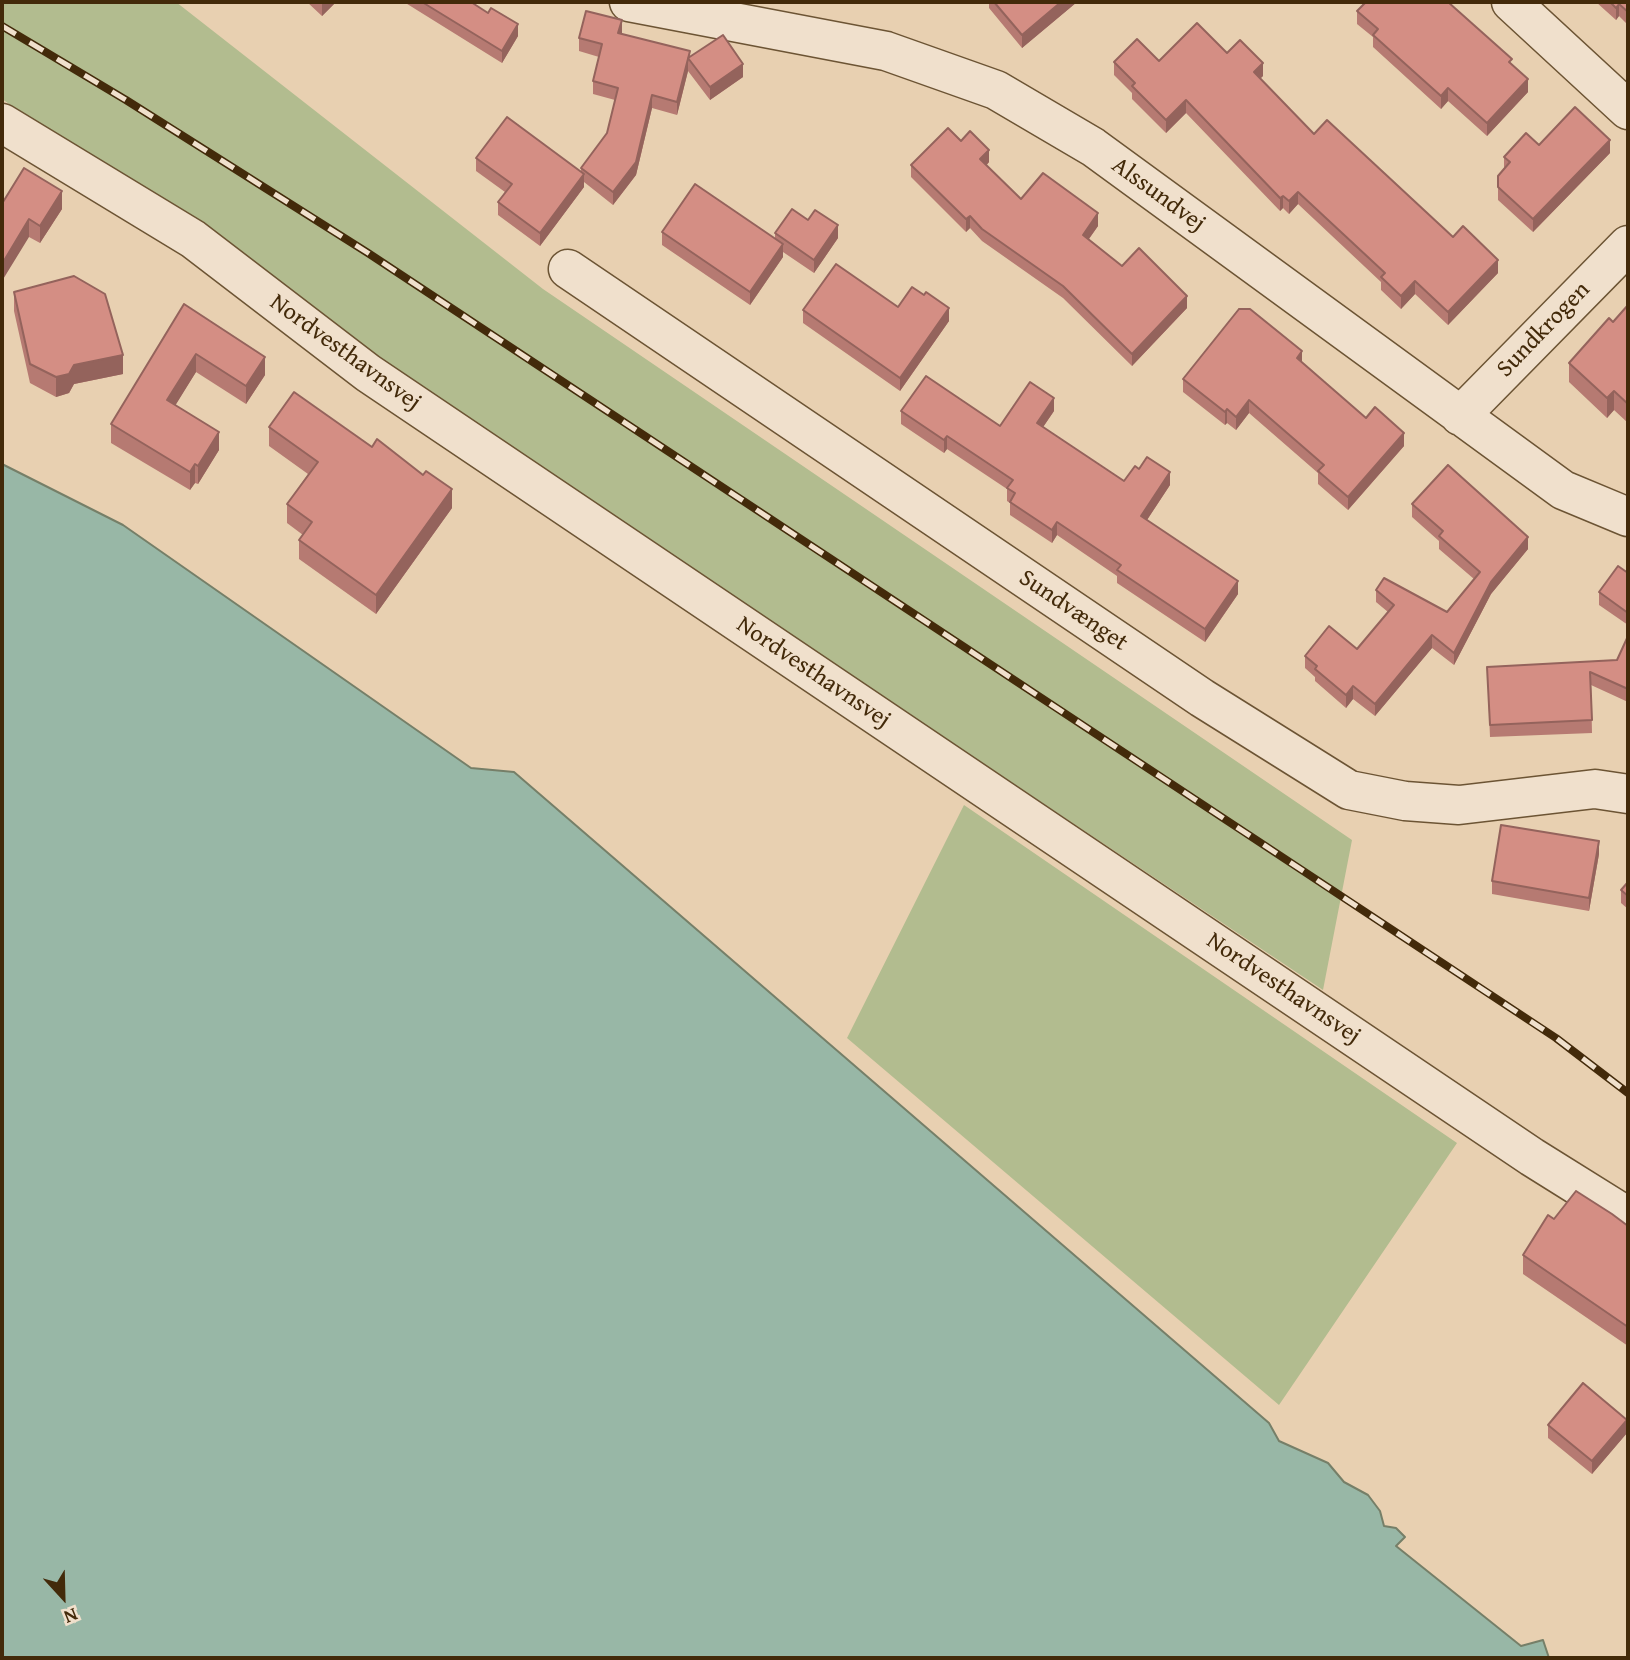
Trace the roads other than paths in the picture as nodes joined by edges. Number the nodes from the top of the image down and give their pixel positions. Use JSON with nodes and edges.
{"nodes":[{"id":1,"x":629,"y":2,"type":"edge"},
{"id":2,"x":1511,"y":2,"type":"edge"},
{"id":3,"x":1628,"y":110,"type":"edge"},
{"id":4,"x":2,"y":124,"type":"edge"},
{"id":5,"x":1628,"y":244,"type":"edge"},
{"id":6,"x":568,"y":269,"type":"dead end"},
{"id":7,"x":1460,"y":416,"type":"junction"},
{"id":8,"x":1628,"y":517,"type":"edge"},
{"id":9,"x":1628,"y":794,"type":"edge"},
{"id":10,"x":1628,"y":1217,"type":"edge"}],
"edges":[{"from":1,"to":7,"type":"street","name":"Alssundvej"},
{"from":2,"to":3,"type":"street"},
{"from":4,"to":10,"type":"street","name":"Nordvesthavnsvej"},
{"from":5,"to":7,"type":"street","name":"Sundkrogen"},
{"from":6,"to":9,"type":"street","name":"Sundvænget"},
{"from":7,"to":8,"type":"street","name":"Alssundvej"}]}
